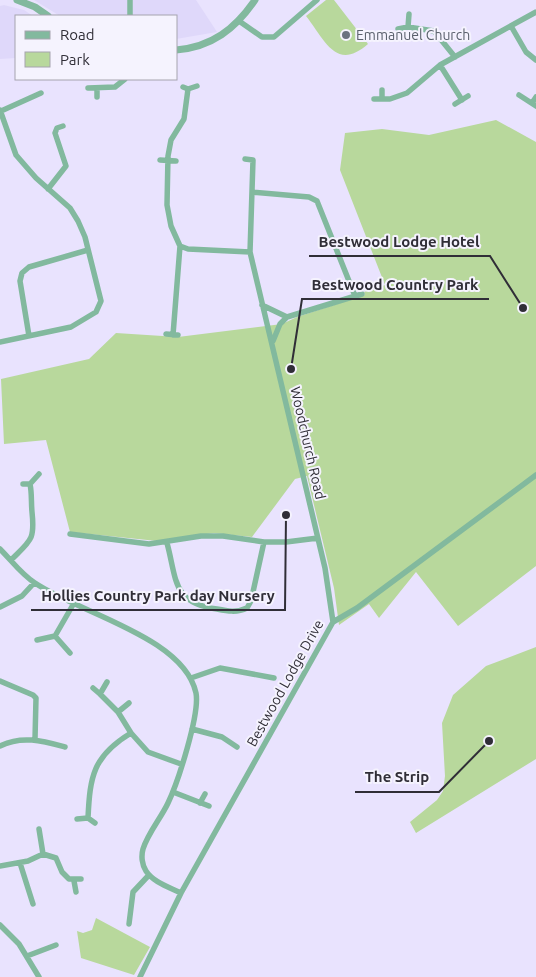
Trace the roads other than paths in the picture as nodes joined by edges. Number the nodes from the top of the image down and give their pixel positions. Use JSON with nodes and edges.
{"nodes":[{"id":1,"x":17,"y":0,"type":"edge"},
{"id":2,"x":130,"y":0,"type":"edge"},
{"id":3,"x":255,"y":0,"type":"edge"},
{"id":4,"x":317,"y":0,"type":"edge"},
{"id":5,"x":536,"y":12,"type":"edge"},
{"id":6,"x":409,"y":14,"type":"dead end"},
{"id":7,"x":47,"y":15,"type":"edge"},
{"id":8,"x":130,"y":15,"type":"edge"},
{"id":9,"x":240,"y":21,"type":"junction"},
{"id":10,"x":511,"y":26,"type":"junction"},
{"id":11,"x":408,"y":27,"type":"junction"},
{"id":12,"x":398,"y":29,"type":"dead end"},
{"id":13,"x":178,"y":50,"type":"edge"},
{"id":14,"x":455,"y":57,"type":"junction"},
{"id":15,"x":536,"y":60,"type":"edge"},
{"id":16,"x":440,"y":65,"type":"junction"},
{"id":17,"x":125,"y":80,"type":"edge"},
{"id":18,"x":197,"y":86,"type":"dead end"},
{"id":19,"x":88,"y":88,"type":"dead end"},
{"id":20,"x":97,"y":88,"type":"junction"},
{"id":21,"x":382,"y":90,"type":"dead end"},
{"id":22,"x":41,"y":93,"type":"dead end"},
{"id":23,"x":519,"y":95,"type":"dead end"},
{"id":24,"x":536,"y":96,"type":"edge"},
{"id":25,"x":97,"y":97,"type":"dead end"},
{"id":26,"x":374,"y":99,"type":"dead end"},
{"id":27,"x":382,"y":99,"type":"junction"},
{"id":28,"x":455,"y":104,"type":"dead end"},
{"id":29,"x":534,"y":104,"type":"edge"},
{"id":30,"x":0,"y":110,"type":"edge"},
{"id":31,"x":62,"y":126,"type":"dead end"},
{"id":32,"x":245,"y":159,"type":"dead end"},
{"id":33,"x":160,"y":160,"type":"dead end"},
{"id":34,"x":168,"y":161,"type":"junction"},
{"id":35,"x":176,"y":161,"type":"dead end"},
{"id":36,"x":48,"y":189,"type":"junction"},
{"id":37,"x":252,"y":192,"type":"junction"},
{"id":38,"x":180,"y":246,"type":"junction"},
{"id":39,"x":88,"y":250,"type":"junction"},
{"id":40,"x":250,"y":252,"type":"junction"},
{"id":41,"x":362,"y":294,"type":"dead end"},
{"id":42,"x":355,"y":296,"type":"junction"},
{"id":43,"x":262,"y":305,"type":"junction"},
{"id":44,"x":287,"y":317,"type":"junction"},
{"id":45,"x":172,"y":335,"type":"dead end"},
{"id":46,"x":29,"y":336,"type":"junction"},
{"id":47,"x":0,"y":342,"type":"edge"},
{"id":48,"x":272,"y":343,"type":"junction"},
{"id":49,"x":39,"y":474,"type":"dead end"},
{"id":50,"x":536,"y":475,"type":"edge"},
{"id":51,"x":23,"y":484,"type":"dead end"},
{"id":52,"x":30,"y":484,"type":"junction"},
{"id":53,"x":70,"y":534,"type":"dead end"},
{"id":54,"x":318,"y":538,"type":"junction"},
{"id":55,"x":264,"y":542,"type":"junction"},
{"id":56,"x":167,"y":543,"type":"junction"},
{"id":57,"x":0,"y":549,"type":"edge"},
{"id":58,"x":11,"y":560,"type":"junction"},
{"id":59,"x":34,"y":583,"type":"junction"},
{"id":60,"x":74,"y":603,"type":"junction"},
{"id":61,"x":0,"y":607,"type":"edge"},
{"id":62,"x":333,"y":622,"type":"junction"},
{"id":63,"x":55,"y":636,"type":"junction"},
{"id":64,"x":37,"y":640,"type":"dead end"},
{"id":65,"x":70,"y":653,"type":"dead end"},
{"id":66,"x":256,"y":667,"type":"dead end"},
{"id":67,"x":255,"y":675,"type":"junction"},
{"id":68,"x":191,"y":678,"type":"junction"},
{"id":69,"x":274,"y":678,"type":"dead end"},
{"id":70,"x":0,"y":681,"type":"edge"},
{"id":71,"x":107,"y":682,"type":"dead end"},
{"id":72,"x":93,"y":688,"type":"dead end"},
{"id":73,"x":100,"y":694,"type":"junction"},
{"id":74,"x":129,"y":703,"type":"dead end"},
{"id":75,"x":118,"y":712,"type":"junction"},
{"id":76,"x":192,"y":729,"type":"junction"},
{"id":77,"x":131,"y":733,"type":"junction"},
{"id":78,"x":35,"y":739,"type":"junction"},
{"id":79,"x":0,"y":746,"type":"edge"},
{"id":80,"x":65,"y":747,"type":"dead end"},
{"id":81,"x":237,"y":747,"type":"dead end"},
{"id":82,"x":96,"y":752,"type":"dead end"},
{"id":83,"x":103,"y":756,"type":"junction"},
{"id":84,"x":181,"y":764,"type":"junction"},
{"id":85,"x":173,"y":792,"type":"junction"},
{"id":86,"x":205,"y":794,"type":"dead end"},
{"id":87,"x":200,"y":803,"type":"junction"},
{"id":88,"x":210,"y":806,"type":"dead end"},
{"id":89,"x":88,"y":818,"type":"junction"},
{"id":90,"x":77,"y":819,"type":"dead end"},
{"id":91,"x":95,"y":823,"type":"dead end"},
{"id":92,"x":39,"y":829,"type":"dead end"},
{"id":93,"x":43,"y":854,"type":"junction"},
{"id":94,"x":20,"y":863,"type":"junction"},
{"id":95,"x":0,"y":866,"type":"edge"},
{"id":96,"x":149,"y":875,"type":"junction"},
{"id":97,"x":81,"y":879,"type":"dead end"},
{"id":98,"x":74,"y":881,"type":"junction"},
{"id":99,"x":76,"y":892,"type":"dead end"},
{"id":100,"x":38,"y":893,"type":"dead end"},
{"id":101,"x":181,"y":893,"type":"junction"},
{"id":102,"x":30,"y":895,"type":"junction"},
{"id":103,"x":33,"y":904,"type":"dead end"},
{"id":104,"x":131,"y":911,"type":"junction"},
{"id":105,"x":140,"y":911,"type":"dead end"},
{"id":106,"x":129,"y":924,"type":"dead end"},
{"id":107,"x":0,"y":925,"type":"edge"},
{"id":108,"x":56,"y":945,"type":"dead end"},
{"id":109,"x":49,"y":948,"type":"junction"},
{"id":110,"x":52,"y":955,"type":"dead end"},
{"id":111,"x":27,"y":956,"type":"junction"},
{"id":112,"x":39,"y":977,"type":"edge"},
{"id":113,"x":140,"y":977,"type":"edge"}],
"edges":[{"from":1,"to":7,"type":"street"},
{"from":2,"to":8,"type":"street"},
{"from":3,"to":9,"type":"street"},
{"from":4,"to":9,"type":"street"},
{"from":5,"to":10,"type":"street"},
{"from":6,"to":11,"type":"street"},
{"from":9,"to":13,"type":"street"},
{"from":10,"to":14,"type":"street"},
{"from":10,"to":15,"type":"street"},
{"from":11,"to":12,"type":"street"},
{"from":11,"to":14,"type":"street"},
{"from":14,"to":16,"type":"street"},
{"from":16,"to":27,"type":"street"},
{"from":16,"to":28,"type":"street"},
{"from":17,"to":20,"type":"street"},
{"from":18,"to":34,"type":"street"},
{"from":19,"to":20,"type":"street"},
{"from":20,"to":25,"type":"street"},
{"from":21,"to":27,"type":"street"},
{"from":22,"to":30,"type":"street"},
{"from":23,"to":29,"type":"street"},
{"from":24,"to":29,"type":"street"},
{"from":26,"to":27,"type":"street"},
{"from":30,"to":36,"type":"street"},
{"from":31,"to":36,"type":"street"},
{"from":32,"to":37,"type":"street","name":"Woodchurch Road"},
{"from":33,"to":34,"type":"street"},
{"from":34,"to":35,"type":"street"},
{"from":34,"to":38,"type":"street"},
{"from":36,"to":39,"type":"street"},
{"from":37,"to":40,"type":"street","name":"Woodchurch Road"},
{"from":37,"to":42,"type":"street"},
{"from":38,"to":40,"type":"street"},
{"from":38,"to":45,"type":"street"},
{"from":39,"to":46,"type":"street"},
{"from":39,"to":46,"type":"street"},
{"from":40,"to":43,"type":"street","name":"Woodchurch Road"},
{"from":41,"to":42,"type":"street"},
{"from":42,"to":44,"type":"street"},
{"from":43,"to":44,"type":"street"},
{"from":43,"to":48,"type":"street","name":"Woodchurch Road"},
{"from":44,"to":48,"type":"street"},
{"from":46,"to":47,"type":"street"},
{"from":48,"to":54,"type":"street","name":"Woodchurch Road"},
{"from":49,"to":52,"type":"street"},
{"from":50,"to":62,"type":"street","name":"Bestwood Lodge Drive"},
{"from":51,"to":52,"type":"street"},
{"from":52,"to":58,"type":"street"},
{"from":53,"to":56,"type":"street"},
{"from":54,"to":55,"type":"street"},
{"from":54,"to":62,"type":"street","name":"Woodchurch Road"},
{"from":55,"to":56,"type":"street"},
{"from":55,"to":56,"type":"street"},
{"from":57,"to":58,"type":"street"},
{"from":58,"to":59,"type":"street"},
{"from":59,"to":60,"type":"street"},
{"from":59,"to":61,"type":"street"},
{"from":60,"to":63,"type":"street"},
{"from":60,"to":68,"type":"street"},
{"from":62,"to":101,"type":"street","name":"Bestwood Lodge Drive"},
{"from":63,"to":64,"type":"street"},
{"from":63,"to":65,"type":"street"},
{"from":66,"to":67,"type":"street"},
{"from":67,"to":68,"type":"street"},
{"from":67,"to":69,"type":"street"},
{"from":68,"to":76,"type":"street"},
{"from":70,"to":78,"type":"street"},
{"from":71,"to":73,"type":"street"},
{"from":72,"to":73,"type":"street"},
{"from":73,"to":75,"type":"street"},
{"from":74,"to":75,"type":"street"},
{"from":75,"to":77,"type":"street"},
{"from":76,"to":81,"type":"street"},
{"from":76,"to":84,"type":"street"},
{"from":77,"to":83,"type":"street"},
{"from":77,"to":84,"type":"street"},
{"from":78,"to":79,"type":"street"},
{"from":78,"to":80,"type":"street"},
{"from":82,"to":83,"type":"street"},
{"from":83,"to":89,"type":"street"},
{"from":84,"to":85,"type":"street"},
{"from":85,"to":87,"type":"street"},
{"from":85,"to":96,"type":"street"},
{"from":86,"to":87,"type":"street"},
{"from":87,"to":88,"type":"street"},
{"from":89,"to":90,"type":"street"},
{"from":89,"to":91,"type":"street"},
{"from":92,"to":93,"type":"street"},
{"from":93,"to":94,"type":"street"},
{"from":93,"to":98,"type":"street"},
{"from":94,"to":95,"type":"street"},
{"from":94,"to":102,"type":"street"},
{"from":96,"to":101,"type":"street"},
{"from":96,"to":104,"type":"street"},
{"from":97,"to":98,"type":"street"},
{"from":98,"to":99,"type":"street"},
{"from":100,"to":102,"type":"street"},
{"from":101,"to":113,"type":"street","name":"Bestwood Lodge Drive"},
{"from":102,"to":103,"type":"street"},
{"from":104,"to":105,"type":"street"},
{"from":104,"to":106,"type":"street"},
{"from":107,"to":111,"type":"street"},
{"from":108,"to":109,"type":"street"},
{"from":109,"to":110,"type":"street"},
{"from":109,"to":111,"type":"street"},
{"from":111,"to":112,"type":"street"}]}
